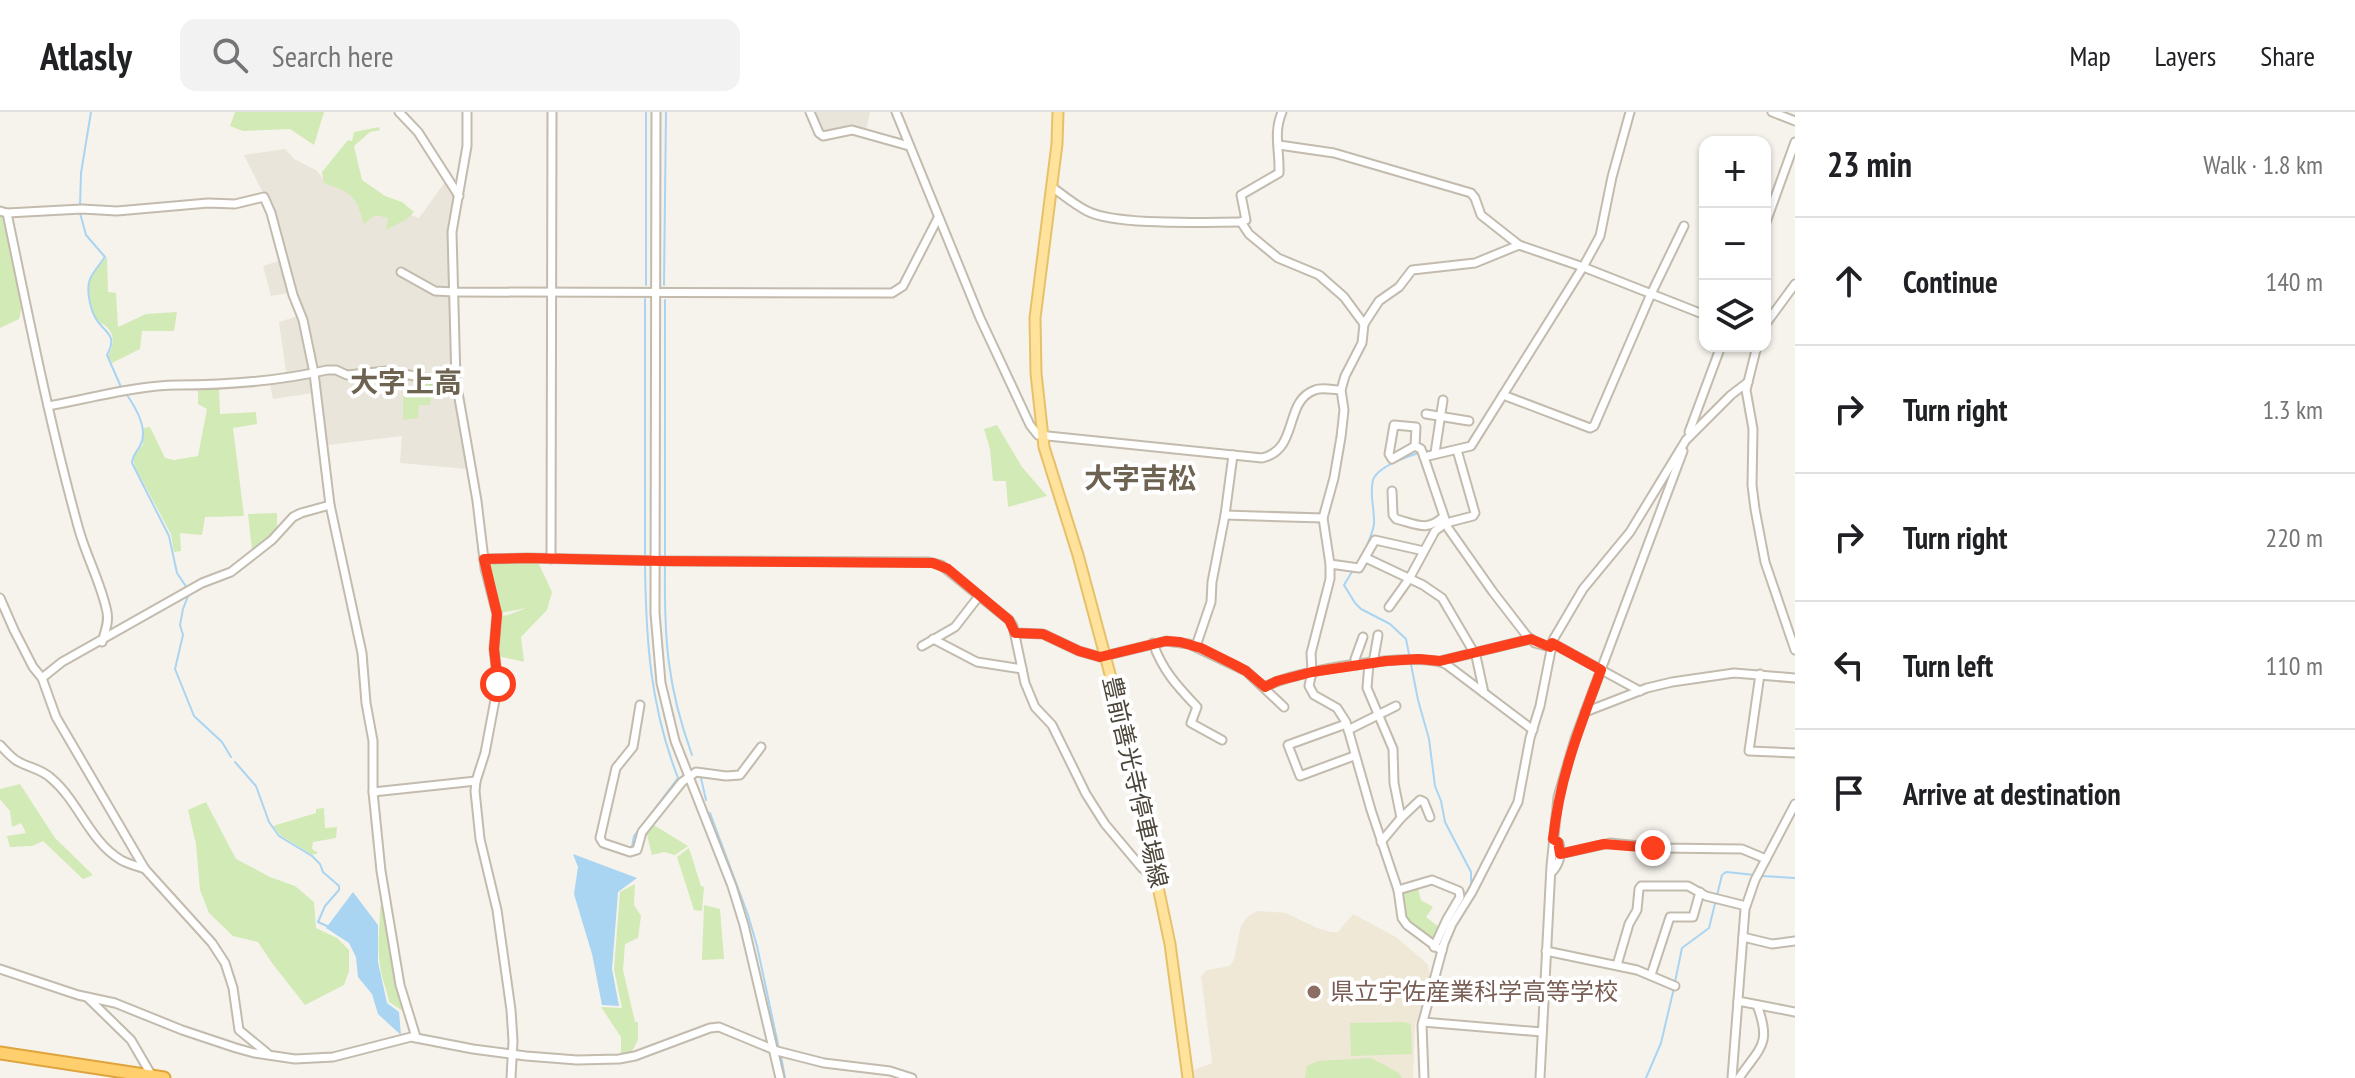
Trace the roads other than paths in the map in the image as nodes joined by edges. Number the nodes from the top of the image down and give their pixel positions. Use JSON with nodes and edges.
{"nodes":[{"id":1,"x":399,"y":112,"type":"edge"},
{"id":2,"x":467,"y":112,"type":"edge"},
{"id":3,"x":552,"y":112,"type":"edge"},
{"id":4,"x":656,"y":112,"type":"edge"},
{"id":5,"x":810,"y":112,"type":"edge"},
{"id":6,"x":896,"y":112,"type":"edge"},
{"id":7,"x":1058,"y":112,"type":"edge"},
{"id":8,"x":1282,"y":112,"type":"edge"},
{"id":9,"x":1630,"y":112,"type":"edge"},
{"id":10,"x":1772,"y":112,"type":"edge"},
{"id":11,"x":1795,"y":121,"type":"edge"},
{"id":12,"x":1795,"y":142,"type":"edge"},
{"id":13,"x":1279,"y":145,"type":"junction"},
{"id":14,"x":909,"y":146,"type":"junction"},
{"id":15,"x":1052,"y":187,"type":"junction"},
{"id":16,"x":459,"y":196,"type":"junction"},
{"id":17,"x":1771,"y":208,"type":"edge"},
{"id":18,"x":3,"y":212,"type":"edge"},
{"id":19,"x":938,"y":218,"type":"junction"},
{"id":20,"x":1241,"y":222,"type":"junction"},
{"id":21,"x":1684,"y":226,"type":"dead end"},
{"id":22,"x":1519,"y":245,"type":"junction"},
{"id":23,"x":1583,"y":267,"type":"junction"},
{"id":24,"x":401,"y":272,"type":"dead end"},
{"id":25,"x":1793,"y":290,"type":"edge"},
{"id":26,"x":454,"y":292,"type":"junction"},
{"id":27,"x":552,"y":292,"type":"junction"},
{"id":28,"x":655,"y":293,"type":"junction"},
{"id":29,"x":1651,"y":294,"type":"junction"},
{"id":30,"x":1699,"y":313,"type":"edge"},
{"id":31,"x":1771,"y":318,"type":"edge"},
{"id":32,"x":1364,"y":324,"type":"junction"},
{"id":33,"x":1719,"y":352,"type":"edge"},
{"id":34,"x":1756,"y":352,"type":"edge"},
{"id":35,"x":314,"y":373,"type":"junction"},
{"id":36,"x":456,"y":381,"type":"junction"},
{"id":37,"x":1748,"y":382,"type":"junction"},
{"id":38,"x":1341,"y":390,"type":"junction"},
{"id":39,"x":1503,"y":395,"type":"junction"},
{"id":40,"x":1443,"y":400,"type":"dead end"},
{"id":41,"x":48,"y":406,"type":"junction"},
{"id":42,"x":1426,"y":414,"type":"dead end"},
{"id":43,"x":1440,"y":416,"type":"junction"},
{"id":44,"x":1469,"y":421,"type":"dead end"},
{"id":45,"x":1042,"y":435,"type":"junction"},
{"id":46,"x":1686,"y":440,"type":"junction"},
{"id":47,"x":1415,"y":446,"type":"junction"},
{"id":48,"x":1457,"y":450,"type":"junction"},
{"id":49,"x":1435,"y":453,"type":"junction"},
{"id":50,"x":1233,"y":455,"type":"junction"},
{"id":51,"x":1424,"y":457,"type":"junction"},
{"id":52,"x":1392,"y":491,"type":"dead end"},
{"id":53,"x":330,"y":505,"type":"junction"},
{"id":54,"x":1225,"y":515,"type":"junction"},
{"id":55,"x":1323,"y":518,"type":"junction"},
{"id":56,"x":1444,"y":520,"type":"junction"},
{"id":57,"x":1424,"y":551,"type":"junction"},
{"id":58,"x":1366,"y":558,"type":"junction"},
{"id":59,"x":484,"y":559,"type":"junction"},
{"id":60,"x":551,"y":559,"type":"junction"},
{"id":61,"x":655,"y":561,"type":"junction"},
{"id":62,"x":1330,"y":564,"type":"junction"},
{"id":63,"x":1409,"y":579,"type":"junction"},
{"id":64,"x":979,"y":596,"type":"junction"},
{"id":65,"x":0,"y":598,"type":"edge"},
{"id":66,"x":1389,"y":607,"type":"dead end"},
{"id":67,"x":1015,"y":633,"type":"junction"},
{"id":68,"x":1378,"y":635,"type":"dead end"},
{"id":69,"x":933,"y":639,"type":"junction"},
{"id":70,"x":1531,"y":639,"type":"junction"},
{"id":71,"x":102,"y":642,"type":"junction"},
{"id":72,"x":1153,"y":643,"type":"junction"},
{"id":73,"x":1551,"y":645,"type":"junction"},
{"id":74,"x":922,"y":646,"type":"dead end"},
{"id":75,"x":1196,"y":646,"type":"junction"},
{"id":76,"x":1376,"y":647,"type":"junction"},
{"id":77,"x":1795,"y":650,"type":"edge"},
{"id":78,"x":1106,"y":654,"type":"junction"},
{"id":79,"x":1475,"y":654,"type":"junction"},
{"id":80,"x":1440,"y":661,"type":"junction"},
{"id":81,"x":1371,"y":663,"type":"junction"},
{"id":82,"x":1356,"y":665,"type":"junction"},
{"id":83,"x":1022,"y":669,"type":"junction"},
{"id":84,"x":1601,"y":670,"type":"junction"},
{"id":85,"x":1312,"y":672,"type":"junction"},
{"id":86,"x":1760,"y":674,"type":"junction"},
{"id":87,"x":42,"y":678,"type":"junction"},
{"id":88,"x":1795,"y":678,"type":"edge"},
{"id":89,"x":1265,"y":687,"type":"junction"},
{"id":90,"x":1640,"y":691,"type":"junction"},
{"id":91,"x":1484,"y":693,"type":"junction"},
{"id":92,"x":640,"y":705,"type":"dead end"},
{"id":93,"x":1396,"y":706,"type":"dead end"},
{"id":94,"x":1284,"y":707,"type":"dead end"},
{"id":95,"x":1585,"y":712,"type":"junction"},
{"id":96,"x":1379,"y":715,"type":"junction"},
{"id":97,"x":1347,"y":727,"type":"junction"},
{"id":98,"x":1533,"y":730,"type":"junction"},
{"id":99,"x":1222,"y":740,"type":"dead end"},
{"id":100,"x":0,"y":745,"type":"edge"},
{"id":101,"x":761,"y":747,"type":"dead end"},
{"id":102,"x":1795,"y":753,"type":"edge"},
{"id":103,"x":1354,"y":756,"type":"junction"},
{"id":104,"x":688,"y":777,"type":"junction"},
{"id":105,"x":476,"y":781,"type":"junction"},
{"id":106,"x":373,"y":792,"type":"junction"},
{"id":107,"x":1795,"y":804,"type":"edge"},
{"id":108,"x":1430,"y":817,"type":"dead end"},
{"id":109,"x":1401,"y":818,"type":"junction"},
{"id":110,"x":1553,"y":839,"type":"junction"},
{"id":111,"x":1381,"y":842,"type":"junction"},
{"id":112,"x":1560,"y":854,"type":"junction"},
{"id":113,"x":1766,"y":859,"type":"junction"},
{"id":114,"x":145,"y":869,"type":"junction"},
{"id":115,"x":1551,"y":873,"type":"junction"},
{"id":116,"x":1157,"y":879,"type":"junction"},
{"id":117,"x":1398,"y":890,"type":"junction"},
{"id":118,"x":1700,"y":892,"type":"junction"},
{"id":119,"x":1746,"y":906,"type":"junction"},
{"id":120,"x":1743,"y":937,"type":"junction"},
{"id":121,"x":1795,"y":941,"type":"edge"},
{"id":122,"x":1438,"y":949,"type":"junction"},
{"id":123,"x":1546,"y":951,"type":"junction"},
{"id":124,"x":1617,"y":965,"type":"junction"},
{"id":125,"x":0,"y":969,"type":"edge"},
{"id":126,"x":1651,"y":975,"type":"junction"},
{"id":127,"x":1675,"y":986,"type":"dead end"},
{"id":128,"x":86,"y":996,"type":"junction"},
{"id":129,"x":1738,"y":1001,"type":"junction"},
{"id":130,"x":1757,"y":1005,"type":"junction"},
{"id":131,"x":1795,"y":1012,"type":"edge"},
{"id":132,"x":1423,"y":1022,"type":"junction"},
{"id":133,"x":1542,"y":1032,"type":"junction"},
{"id":134,"x":416,"y":1037,"type":"junction"},
{"id":135,"x":777,"y":1051,"type":"junction"},
{"id":136,"x":0,"y":1053,"type":"edge"},
{"id":137,"x":513,"y":1054,"type":"junction"},
{"id":138,"x":269,"y":1055,"type":"junction"},
{"id":139,"x":152,"y":1077,"type":"edge"},
{"id":140,"x":511,"y":1078,"type":"edge"},
{"id":141,"x":780,"y":1078,"type":"edge"},
{"id":142,"x":912,"y":1078,"type":"edge"},
{"id":143,"x":1188,"y":1078,"type":"edge"},
{"id":144,"x":1424,"y":1078,"type":"edge"},
{"id":145,"x":1540,"y":1078,"type":"edge"},
{"id":146,"x":1732,"y":1078,"type":"edge"},
{"id":147,"x":1739,"y":1078,"type":"edge"}],
"edges":[{"from":1,"to":16,"type":"street"},
{"from":2,"to":16,"type":"street"},
{"from":3,"to":27,"type":"street"},
{"from":4,"to":28,"type":"street"},
{"from":5,"to":14,"type":"street"},
{"from":6,"to":14,"type":"street"},
{"from":7,"to":15,"type":"main road","name":"豊前善光寺停車場線"},
{"from":8,"to":13,"type":"street"},
{"from":9,"to":23,"type":"street"},
{"from":10,"to":11,"type":"street"},
{"from":12,"to":17,"type":"street"},
{"from":13,"to":20,"type":"street"},
{"from":13,"to":22,"type":"street"},
{"from":14,"to":19,"type":"street"},
{"from":15,"to":20,"type":"street"},
{"from":15,"to":45,"type":"main road","name":"豊前善光寺停車場線"},
{"from":16,"to":26,"type":"street"},
{"from":18,"to":35,"type":"street"},
{"from":18,"to":41,"type":"street"},
{"from":19,"to":28,"type":"street"},
{"from":19,"to":45,"type":"street"},
{"from":20,"to":32,"type":"street"},
{"from":21,"to":29,"type":"street"},
{"from":22,"to":23,"type":"street"},
{"from":22,"to":32,"type":"street"},
{"from":23,"to":29,"type":"street"},
{"from":23,"to":39,"type":"street"},
{"from":24,"to":26,"type":"street"},
{"from":25,"to":31,"type":"street"},
{"from":26,"to":27,"type":"street"},
{"from":26,"to":36,"type":"street"},
{"from":27,"to":28,"type":"street"},
{"from":27,"to":60,"type":"street"},
{"from":28,"to":61,"type":"street"},
{"from":29,"to":30,"type":"street"},
{"from":29,"to":39,"type":"street"},
{"from":32,"to":38,"type":"street"},
{"from":33,"to":46,"type":"street"},
{"from":34,"to":37,"type":"street"},
{"from":35,"to":36,"type":"street"},
{"from":35,"to":41,"type":"street"},
{"from":35,"to":53,"type":"street"},
{"from":36,"to":59,"type":"street"},
{"from":37,"to":46,"type":"street"},
{"from":37,"to":77,"type":"street"},
{"from":38,"to":50,"type":"street"},
{"from":38,"to":55,"type":"street"},
{"from":39,"to":48,"type":"street"},
{"from":40,"to":43,"type":"street"},
{"from":41,"to":71,"type":"street"},
{"from":42,"to":43,"type":"street"},
{"from":43,"to":44,"type":"street"},
{"from":43,"to":49,"type":"street"},
{"from":45,"to":50,"type":"street"},
{"from":45,"to":78,"type":"main road","name":"豊前善光寺停車場線"},
{"from":46,"to":73,"type":"street"},
{"from":46,"to":84,"type":"street"},
{"from":47,"to":47,"type":"street"},
{"from":47,"to":51,"type":"street"},
{"from":48,"to":49,"type":"street"},
{"from":48,"to":56,"type":"street"},
{"from":49,"to":51,"type":"street"},
{"from":50,"to":54,"type":"street"},
{"from":51,"to":56,"type":"street"},
{"from":52,"to":56,"type":"street"},
{"from":53,"to":71,"type":"street"},
{"from":53,"to":106,"type":"street"},
{"from":54,"to":55,"type":"street"},
{"from":54,"to":75,"type":"street"},
{"from":55,"to":62,"type":"street"},
{"from":56,"to":57,"type":"street"},
{"from":56,"to":70,"type":"street"},
{"from":57,"to":58,"type":"street"},
{"from":57,"to":63,"type":"street"},
{"from":58,"to":62,"type":"street"},
{"from":58,"to":63,"type":"street"},
{"from":59,"to":60,"type":"street"},
{"from":59,"to":105,"type":"street"},
{"from":60,"to":61,"type":"street"},
{"from":61,"to":64,"type":"street"},
{"from":61,"to":104,"type":"street"},
{"from":62,"to":85,"type":"street"},
{"from":63,"to":66,"type":"street"},
{"from":63,"to":79,"type":"street"},
{"from":64,"to":67,"type":"street"},
{"from":64,"to":69,"type":"street"},
{"from":65,"to":87,"type":"street"},
{"from":67,"to":78,"type":"street"},
{"from":67,"to":83,"type":"street"},
{"from":68,"to":76,"type":"street"},
{"from":69,"to":74,"type":"street"},
{"from":69,"to":83,"type":"street"},
{"from":70,"to":73,"type":"street"},
{"from":70,"to":79,"type":"street"},
{"from":71,"to":87,"type":"street"},
{"from":72,"to":75,"type":"street"},
{"from":72,"to":78,"type":"street"},
{"from":72,"to":99,"type":"street"},
{"from":73,"to":84,"type":"street"},
{"from":73,"to":98,"type":"street"},
{"from":75,"to":89,"type":"street"},
{"from":76,"to":81,"type":"street"},
{"from":76,"to":82,"type":"street"},
{"from":78,"to":116,"type":"main road","name":"豊前善光寺停車場線"},
{"from":79,"to":80,"type":"street"},
{"from":79,"to":91,"type":"street"},
{"from":80,"to":81,"type":"street"},
{"from":80,"to":91,"type":"street"},
{"from":81,"to":82,"type":"street"},
{"from":81,"to":96,"type":"street"},
{"from":82,"to":85,"type":"street"},
{"from":83,"to":116,"type":"street"},
{"from":84,"to":90,"type":"street"},
{"from":84,"to":95,"type":"street"},
{"from":85,"to":89,"type":"street"},
{"from":85,"to":97,"type":"street"},
{"from":86,"to":88,"type":"street"},
{"from":86,"to":90,"type":"street"},
{"from":86,"to":102,"type":"street"},
{"from":87,"to":114,"type":"street"},
{"from":89,"to":94,"type":"street"},
{"from":90,"to":95,"type":"street"},
{"from":91,"to":98,"type":"street"},
{"from":92,"to":104,"type":"street"},
{"from":93,"to":96,"type":"street"},
{"from":95,"to":110,"type":"street"},
{"from":96,"to":97,"type":"street"},
{"from":96,"to":109,"type":"street"},
{"from":97,"to":103,"type":"street"},
{"from":97,"to":103,"type":"street"},
{"from":98,"to":122,"type":"street"},
{"from":100,"to":114,"type":"street"},
{"from":101,"to":104,"type":"street"},
{"from":103,"to":111,"type":"street"},
{"from":104,"to":135,"type":"street"},
{"from":105,"to":106,"type":"street"},
{"from":105,"to":137,"type":"street"},
{"from":106,"to":134,"type":"street"},
{"from":107,"to":113,"type":"street"},
{"from":108,"to":109,"type":"street"},
{"from":109,"to":111,"type":"street"},
{"from":110,"to":112,"type":"street"},
{"from":110,"to":115,"type":"street"},
{"from":111,"to":117,"type":"street"},
{"from":112,"to":113,"type":"street"},
{"from":112,"to":115,"type":"street"},
{"from":113,"to":119,"type":"street"},
{"from":114,"to":138,"type":"street"},
{"from":115,"to":123,"type":"street"},
{"from":116,"to":143,"type":"main road","name":"豊前善光寺停車場線"},
{"from":117,"to":122,"type":"street"},
{"from":117,"to":122,"type":"street"},
{"from":118,"to":119,"type":"street"},
{"from":118,"to":124,"type":"street"},
{"from":118,"to":126,"type":"street"},
{"from":119,"to":120,"type":"street"},
{"from":120,"to":121,"type":"street"},
{"from":120,"to":129,"type":"street"},
{"from":122,"to":132,"type":"street"},
{"from":123,"to":124,"type":"street"},
{"from":123,"to":133,"type":"street"},
{"from":124,"to":126,"type":"street"},
{"from":125,"to":128,"type":"street"},
{"from":126,"to":127,"type":"street"},
{"from":128,"to":138,"type":"street"},
{"from":128,"to":139,"type":"street"},
{"from":129,"to":130,"type":"street"},
{"from":129,"to":146,"type":"street"},
{"from":130,"to":131,"type":"street"},
{"from":130,"to":147,"type":"street"},
{"from":132,"to":133,"type":"street"},
{"from":132,"to":144,"type":"street"},
{"from":133,"to":145,"type":"street"},
{"from":134,"to":137,"type":"street"},
{"from":134,"to":138,"type":"street"},
{"from":135,"to":137,"type":"street"},
{"from":135,"to":141,"type":"street"},
{"from":135,"to":142,"type":"street"},
{"from":136,"to":139,"type":"highway"},
{"from":137,"to":140,"type":"street"}]}
